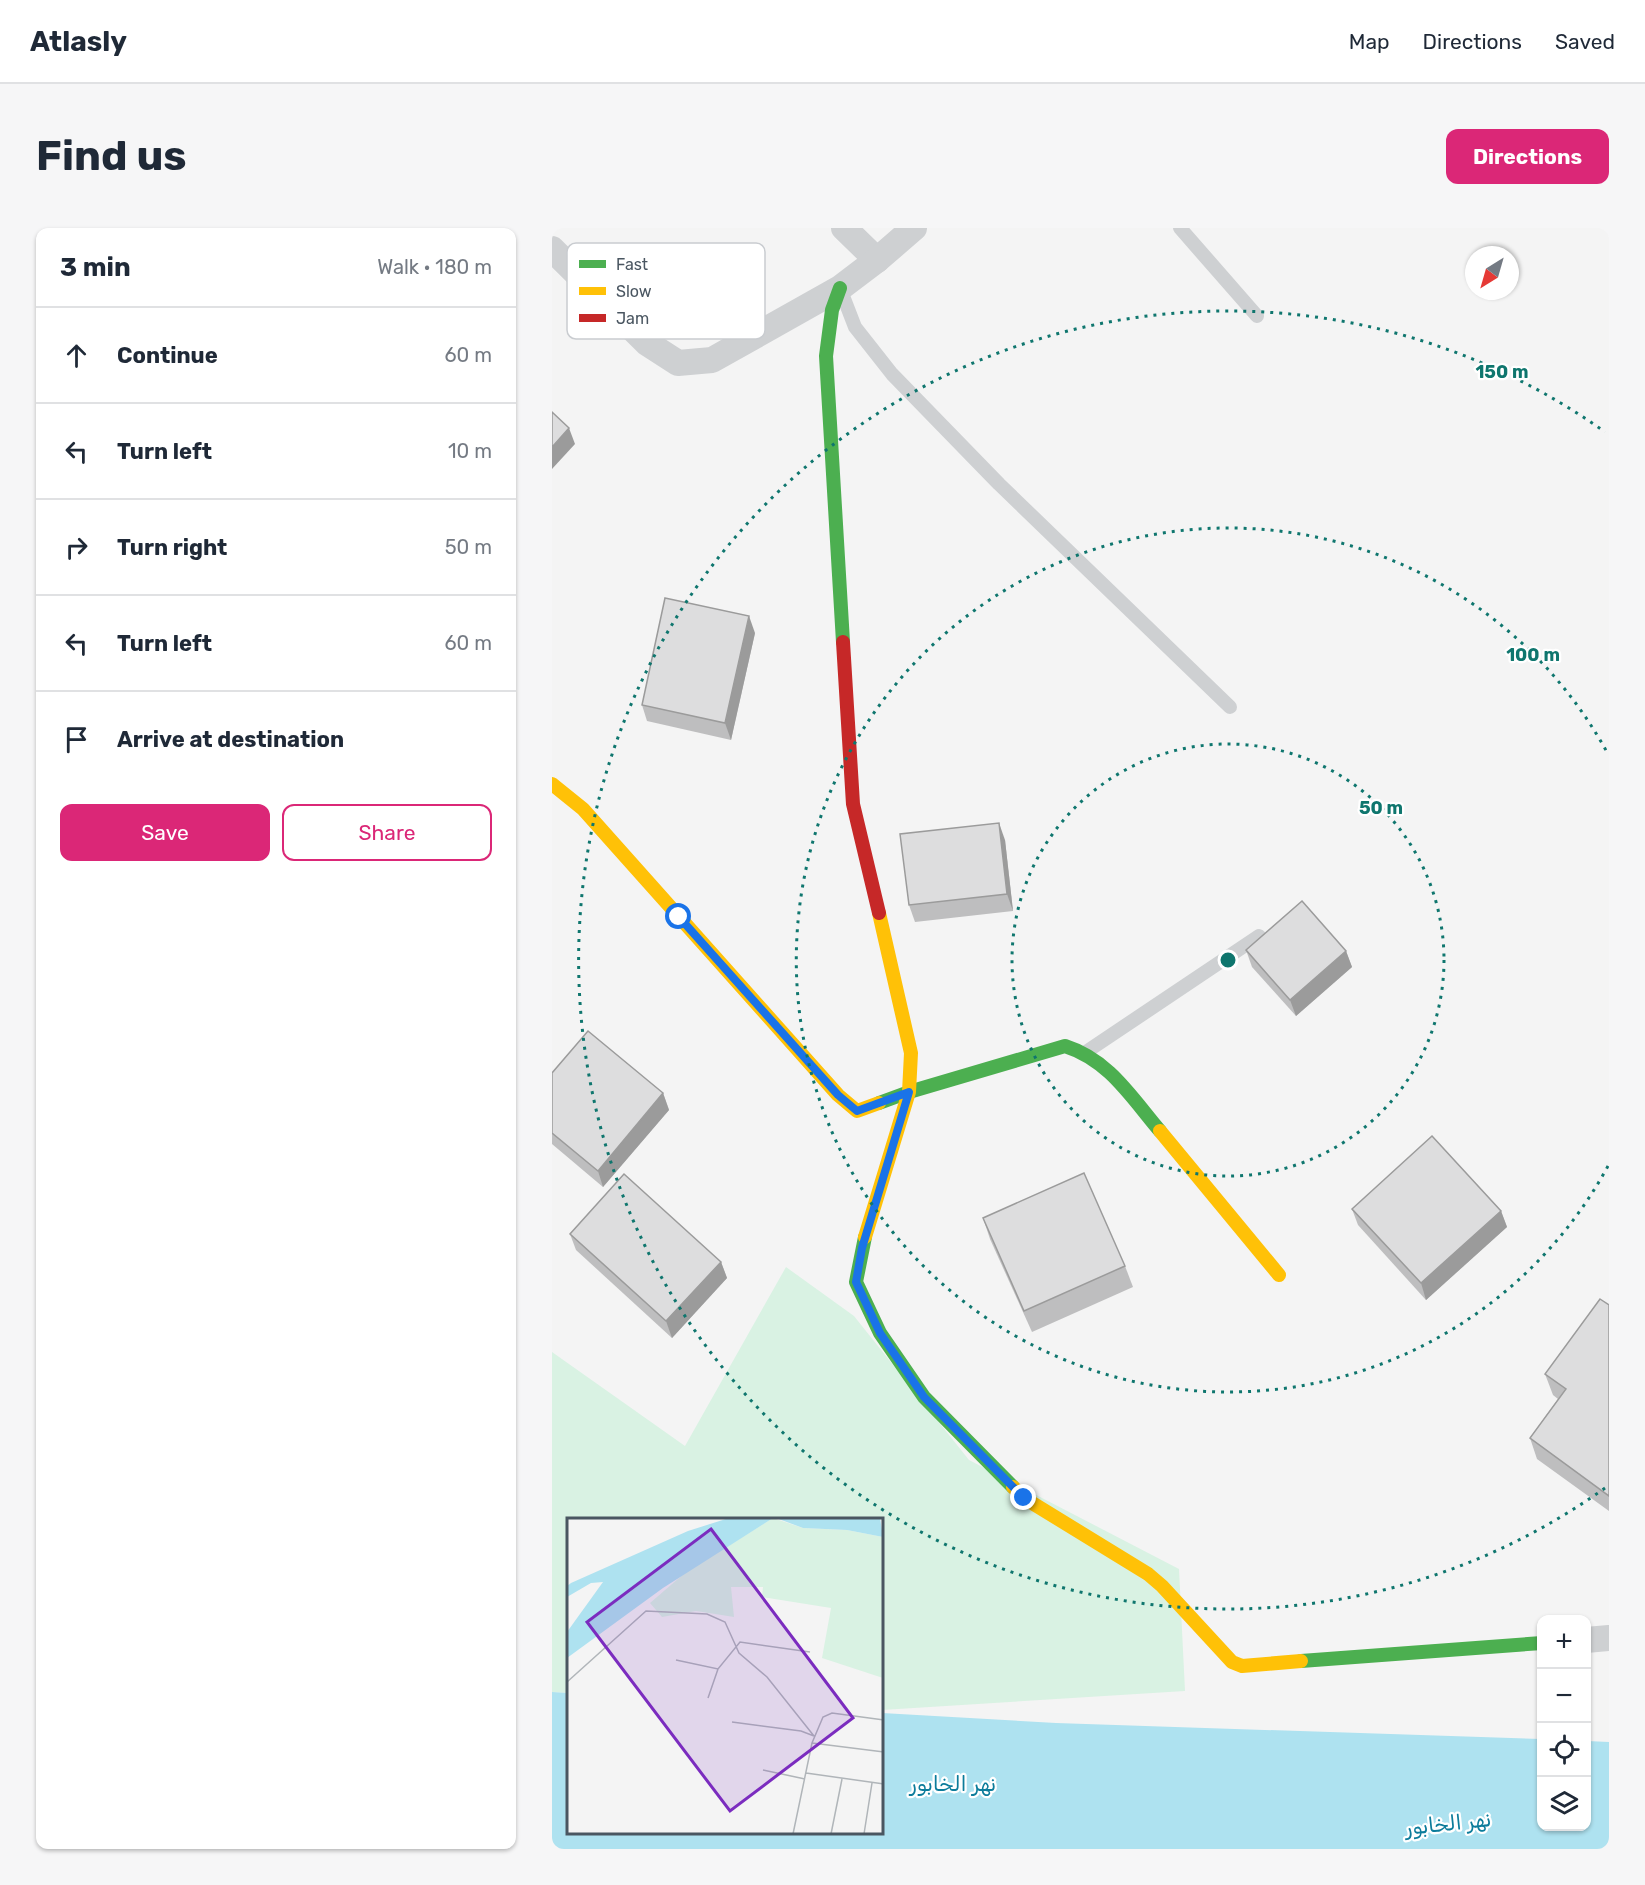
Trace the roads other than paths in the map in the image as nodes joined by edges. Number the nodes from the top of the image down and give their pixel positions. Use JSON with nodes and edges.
{"nodes":[{"id":1,"x":844,"y":228,"type":"edge"},
{"id":2,"x":915,"y":228,"type":"edge"},
{"id":3,"x":1180,"y":228,"type":"edge"},
{"id":4,"x":552,"y":249,"type":"edge"},
{"id":5,"x":877,"y":260,"type":"junction"},
{"id":6,"x":567,"y":264,"type":"edge"},
{"id":7,"x":840,"y":288,"type":"junction"},
{"id":8,"x":1257,"y":316,"type":"dead end"},
{"id":9,"x":765,"y":330,"type":"edge"},
{"id":10,"x":643,"y":339,"type":"edge"},
{"id":11,"x":749,"y":339,"type":"edge"},
{"id":12,"x":1230,"y":708,"type":"dead end"},
{"id":13,"x":552,"y":784,"type":"edge"},
{"id":14,"x":1259,"y":936,"type":"edge"},
{"id":15,"x":1086,"y":1052,"type":"junction"},
{"id":16,"x":909,"y":1092,"type":"junction"},
{"id":17,"x":1279,"y":1275,"type":"dead end"},
{"id":18,"x":1609,"y":1638,"type":"edge"},
{"id":19,"x":1591,"y":1640,"type":"edge"},
{"id":20,"x":1537,"y":1643,"type":"edge"}],
"edges":[{"from":1,"to":5,"type":"street"},
{"from":2,"to":5,"type":"street"},
{"from":3,"to":8,"type":"lane"},
{"from":4,"to":6,"type":"street"},
{"from":5,"to":7,"type":"street"},
{"from":7,"to":9,"type":"street"},
{"from":7,"to":12,"type":"lane"},
{"from":7,"to":16,"type":"street"},
{"from":10,"to":11,"type":"street"},
{"from":13,"to":16,"type":"street"},
{"from":14,"to":15,"type":"lane"},
{"from":15,"to":16,"type":"street"},
{"from":15,"to":17,"type":"street"},
{"from":16,"to":20,"type":"street"},
{"from":18,"to":19,"type":"street"}]}
